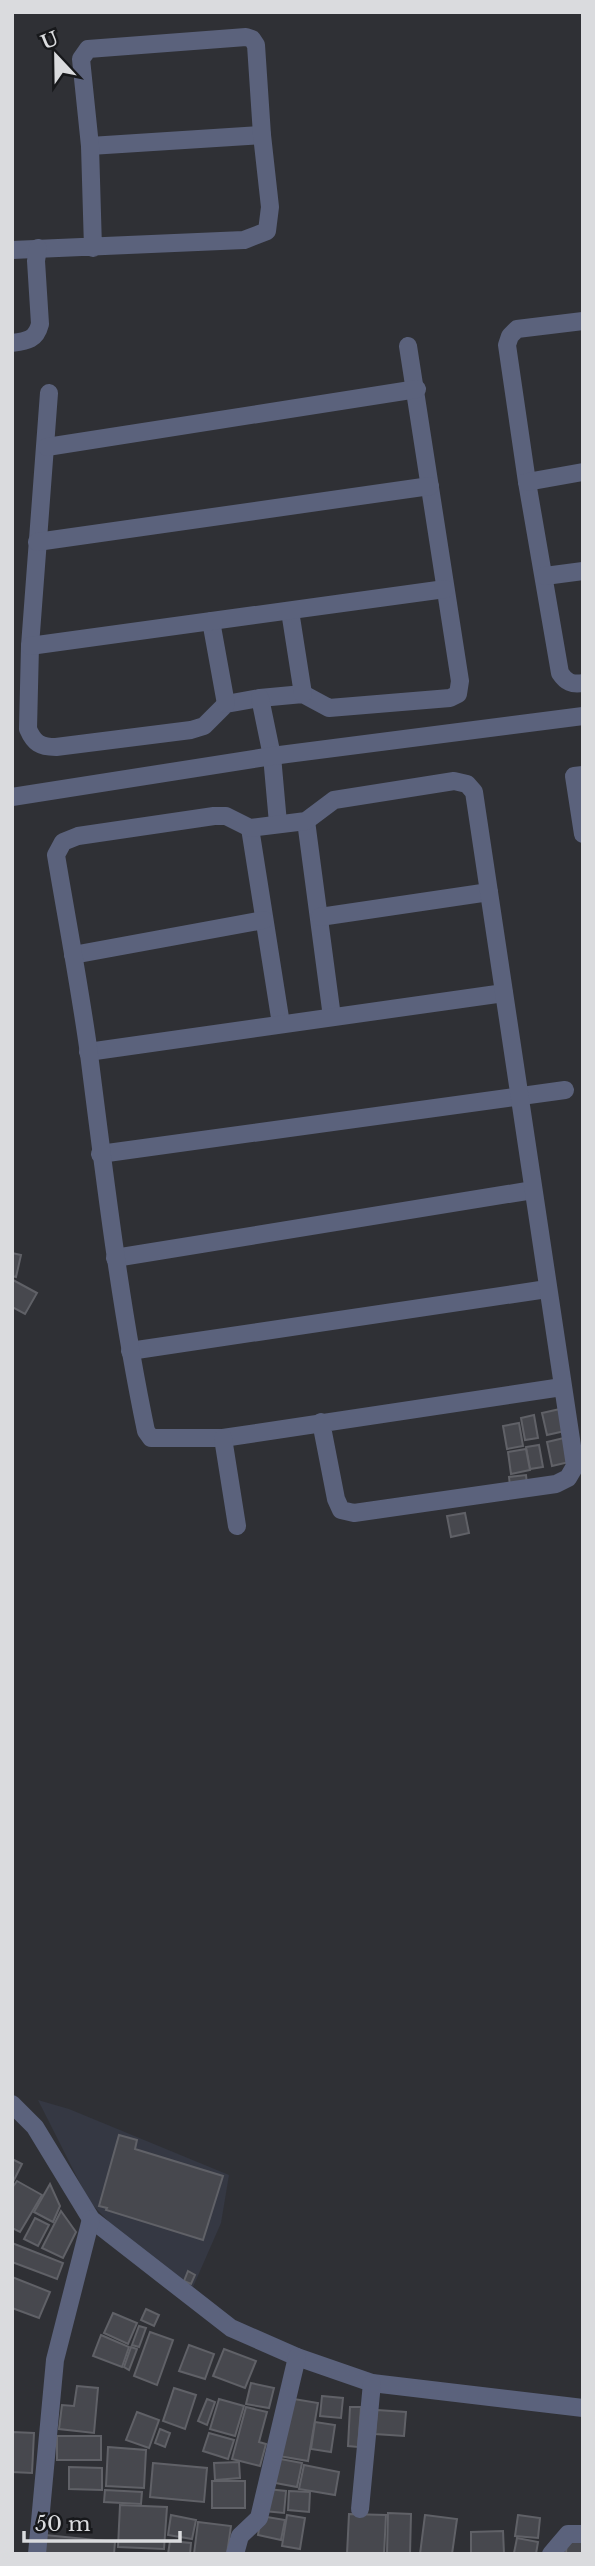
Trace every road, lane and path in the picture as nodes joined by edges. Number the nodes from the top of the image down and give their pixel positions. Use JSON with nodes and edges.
{"nodes":[{"id":1,"x":262,"y":135,"type":"junction"},
{"id":2,"x":90,"y":146,"type":"junction"},
{"id":3,"x":38,"y":248,"type":"junction"},
{"id":4,"x":93,"y":248,"type":"junction"},
{"id":5,"x":12,"y":250,"type":"edge"},
{"id":6,"x":583,"y":321,"type":"edge"},
{"id":7,"x":12,"y":343,"type":"edge"},
{"id":8,"x":408,"y":345,"type":"dead end"},
{"id":9,"x":417,"y":389,"type":"junction"},
{"id":10,"x":49,"y":393,"type":"dead end"},
{"id":11,"x":47,"y":447,"type":"junction"},
{"id":12,"x":583,"y":472,"type":"edge"},
{"id":13,"x":527,"y":482,"type":"junction"},
{"id":14,"x":430,"y":486,"type":"junction"},
{"id":15,"x":37,"y":541,"type":"junction"},
{"id":16,"x":583,"y":571,"type":"edge"},
{"id":17,"x":545,"y":576,"type":"junction"},
{"id":18,"x":445,"y":589,"type":"junction"},
{"id":19,"x":290,"y":611,"type":"junction"},
{"id":20,"x":211,"y":621,"type":"junction"},
{"id":21,"x":30,"y":646,"type":"junction"},
{"id":22,"x":583,"y":683,"type":"edge"},
{"id":23,"x":303,"y":694,"type":"junction"},
{"id":24,"x":260,"y":698,"type":"junction"},
{"id":25,"x":226,"y":705,"type":"junction"},
{"id":26,"x":583,"y":716,"type":"edge"},
{"id":27,"x":272,"y":756,"type":"junction"},
{"id":28,"x":583,"y":775,"type":"edge"},
{"id":29,"x":12,"y":797,"type":"edge"},
{"id":30,"x":306,"y":821,"type":"junction"},
{"id":31,"x":278,"y":823,"type":"junction"},
{"id":32,"x":250,"y":828,"type":"junction"},
{"id":33,"x":583,"y":834,"type":"edge"},
{"id":34,"x":489,"y":892,"type":"junction"},
{"id":35,"x":320,"y":917,"type":"junction"},
{"id":36,"x":264,"y":920,"type":"junction"},
{"id":37,"x":73,"y":954,"type":"junction"},
{"id":38,"x":504,"y":993,"type":"junction"},
{"id":39,"x":332,"y":1017,"type":"junction"},
{"id":40,"x":281,"y":1024,"type":"junction"},
{"id":41,"x":88,"y":1052,"type":"junction"},
{"id":42,"x":565,"y":1090,"type":"dead end"},
{"id":43,"x":519,"y":1096,"type":"junction"},
{"id":44,"x":100,"y":1154,"type":"junction"},
{"id":45,"x":533,"y":1190,"type":"junction"},
{"id":46,"x":115,"y":1258,"type":"junction"},
{"id":47,"x":547,"y":1289,"type":"junction"},
{"id":48,"x":130,"y":1351,"type":"junction"},
{"id":49,"x":562,"y":1387,"type":"junction"},
{"id":50,"x":321,"y":1422,"type":"junction"},
{"id":51,"x":223,"y":1438,"type":"junction"},
{"id":52,"x":237,"y":1526,"type":"dead end"},
{"id":53,"x":12,"y":2104,"type":"edge"},
{"id":54,"x":91,"y":2219,"type":"junction"},
{"id":55,"x":297,"y":2357,"type":"junction"},
{"id":56,"x":372,"y":2383,"type":"junction"},
{"id":57,"x":583,"y":2408,"type":"edge"},
{"id":58,"x":360,"y":2509,"type":"dead end"},
{"id":59,"x":583,"y":2534,"type":"edge"},
{"id":60,"x":37,"y":2554,"type":"edge"},
{"id":61,"x":235,"y":2554,"type":"edge"},
{"id":62,"x":551,"y":2554,"type":"edge"}],
"edges":[{"from":1,"to":2,"type":"street"},
{"from":1,"to":2,"type":"street"},
{"from":1,"to":4,"type":"street"},
{"from":2,"to":4,"type":"street"},
{"from":3,"to":4,"type":"street"},
{"from":3,"to":5,"type":"street"},
{"from":3,"to":7,"type":"street"},
{"from":6,"to":13,"type":"street"},
{"from":8,"to":9,"type":"street"},
{"from":9,"to":11,"type":"street"},
{"from":9,"to":14,"type":"street"},
{"from":10,"to":11,"type":"street"},
{"from":11,"to":15,"type":"street"},
{"from":12,"to":13,"type":"street"},
{"from":13,"to":17,"type":"street"},
{"from":14,"to":15,"type":"street"},
{"from":14,"to":18,"type":"street"},
{"from":15,"to":21,"type":"street"},
{"from":16,"to":17,"type":"street"},
{"from":17,"to":22,"type":"street"},
{"from":18,"to":19,"type":"street"},
{"from":18,"to":23,"type":"street"},
{"from":19,"to":20,"type":"street"},
{"from":19,"to":23,"type":"street"},
{"from":20,"to":21,"type":"street"},
{"from":20,"to":25,"type":"street"},
{"from":21,"to":25,"type":"street"},
{"from":23,"to":24,"type":"street"},
{"from":24,"to":25,"type":"street"},
{"from":24,"to":27,"type":"street"},
{"from":26,"to":27,"type":"street"},
{"from":27,"to":29,"type":"street"},
{"from":27,"to":31,"type":"street"},
{"from":28,"to":33,"type":"street"},
{"from":30,"to":31,"type":"street"},
{"from":30,"to":34,"type":"street"},
{"from":30,"to":35,"type":"street"},
{"from":31,"to":32,"type":"street"},
{"from":32,"to":36,"type":"street"},
{"from":32,"to":37,"type":"street"},
{"from":34,"to":35,"type":"street"},
{"from":34,"to":38,"type":"street"},
{"from":35,"to":39,"type":"street"},
{"from":36,"to":37,"type":"street"},
{"from":36,"to":40,"type":"street"},
{"from":37,"to":41,"type":"street"},
{"from":38,"to":39,"type":"street"},
{"from":38,"to":43,"type":"street"},
{"from":39,"to":40,"type":"street"},
{"from":40,"to":41,"type":"street"},
{"from":41,"to":44,"type":"street"},
{"from":42,"to":43,"type":"street"},
{"from":43,"to":44,"type":"street"},
{"from":43,"to":45,"type":"street"},
{"from":44,"to":46,"type":"street"},
{"from":45,"to":46,"type":"street"},
{"from":45,"to":47,"type":"street"},
{"from":46,"to":48,"type":"street"},
{"from":47,"to":48,"type":"street"},
{"from":47,"to":49,"type":"street"},
{"from":48,"to":51,"type":"street"},
{"from":49,"to":50,"type":"street"},
{"from":49,"to":50,"type":"street"},
{"from":50,"to":51,"type":"street"},
{"from":51,"to":52,"type":"street"},
{"from":53,"to":54,"type":"street"},
{"from":54,"to":55,"type":"street"},
{"from":54,"to":60,"type":"street"},
{"from":55,"to":56,"type":"street"},
{"from":55,"to":61,"type":"street"},
{"from":56,"to":57,"type":"street"},
{"from":56,"to":58,"type":"street"},
{"from":59,"to":62,"type":"street"}]}
